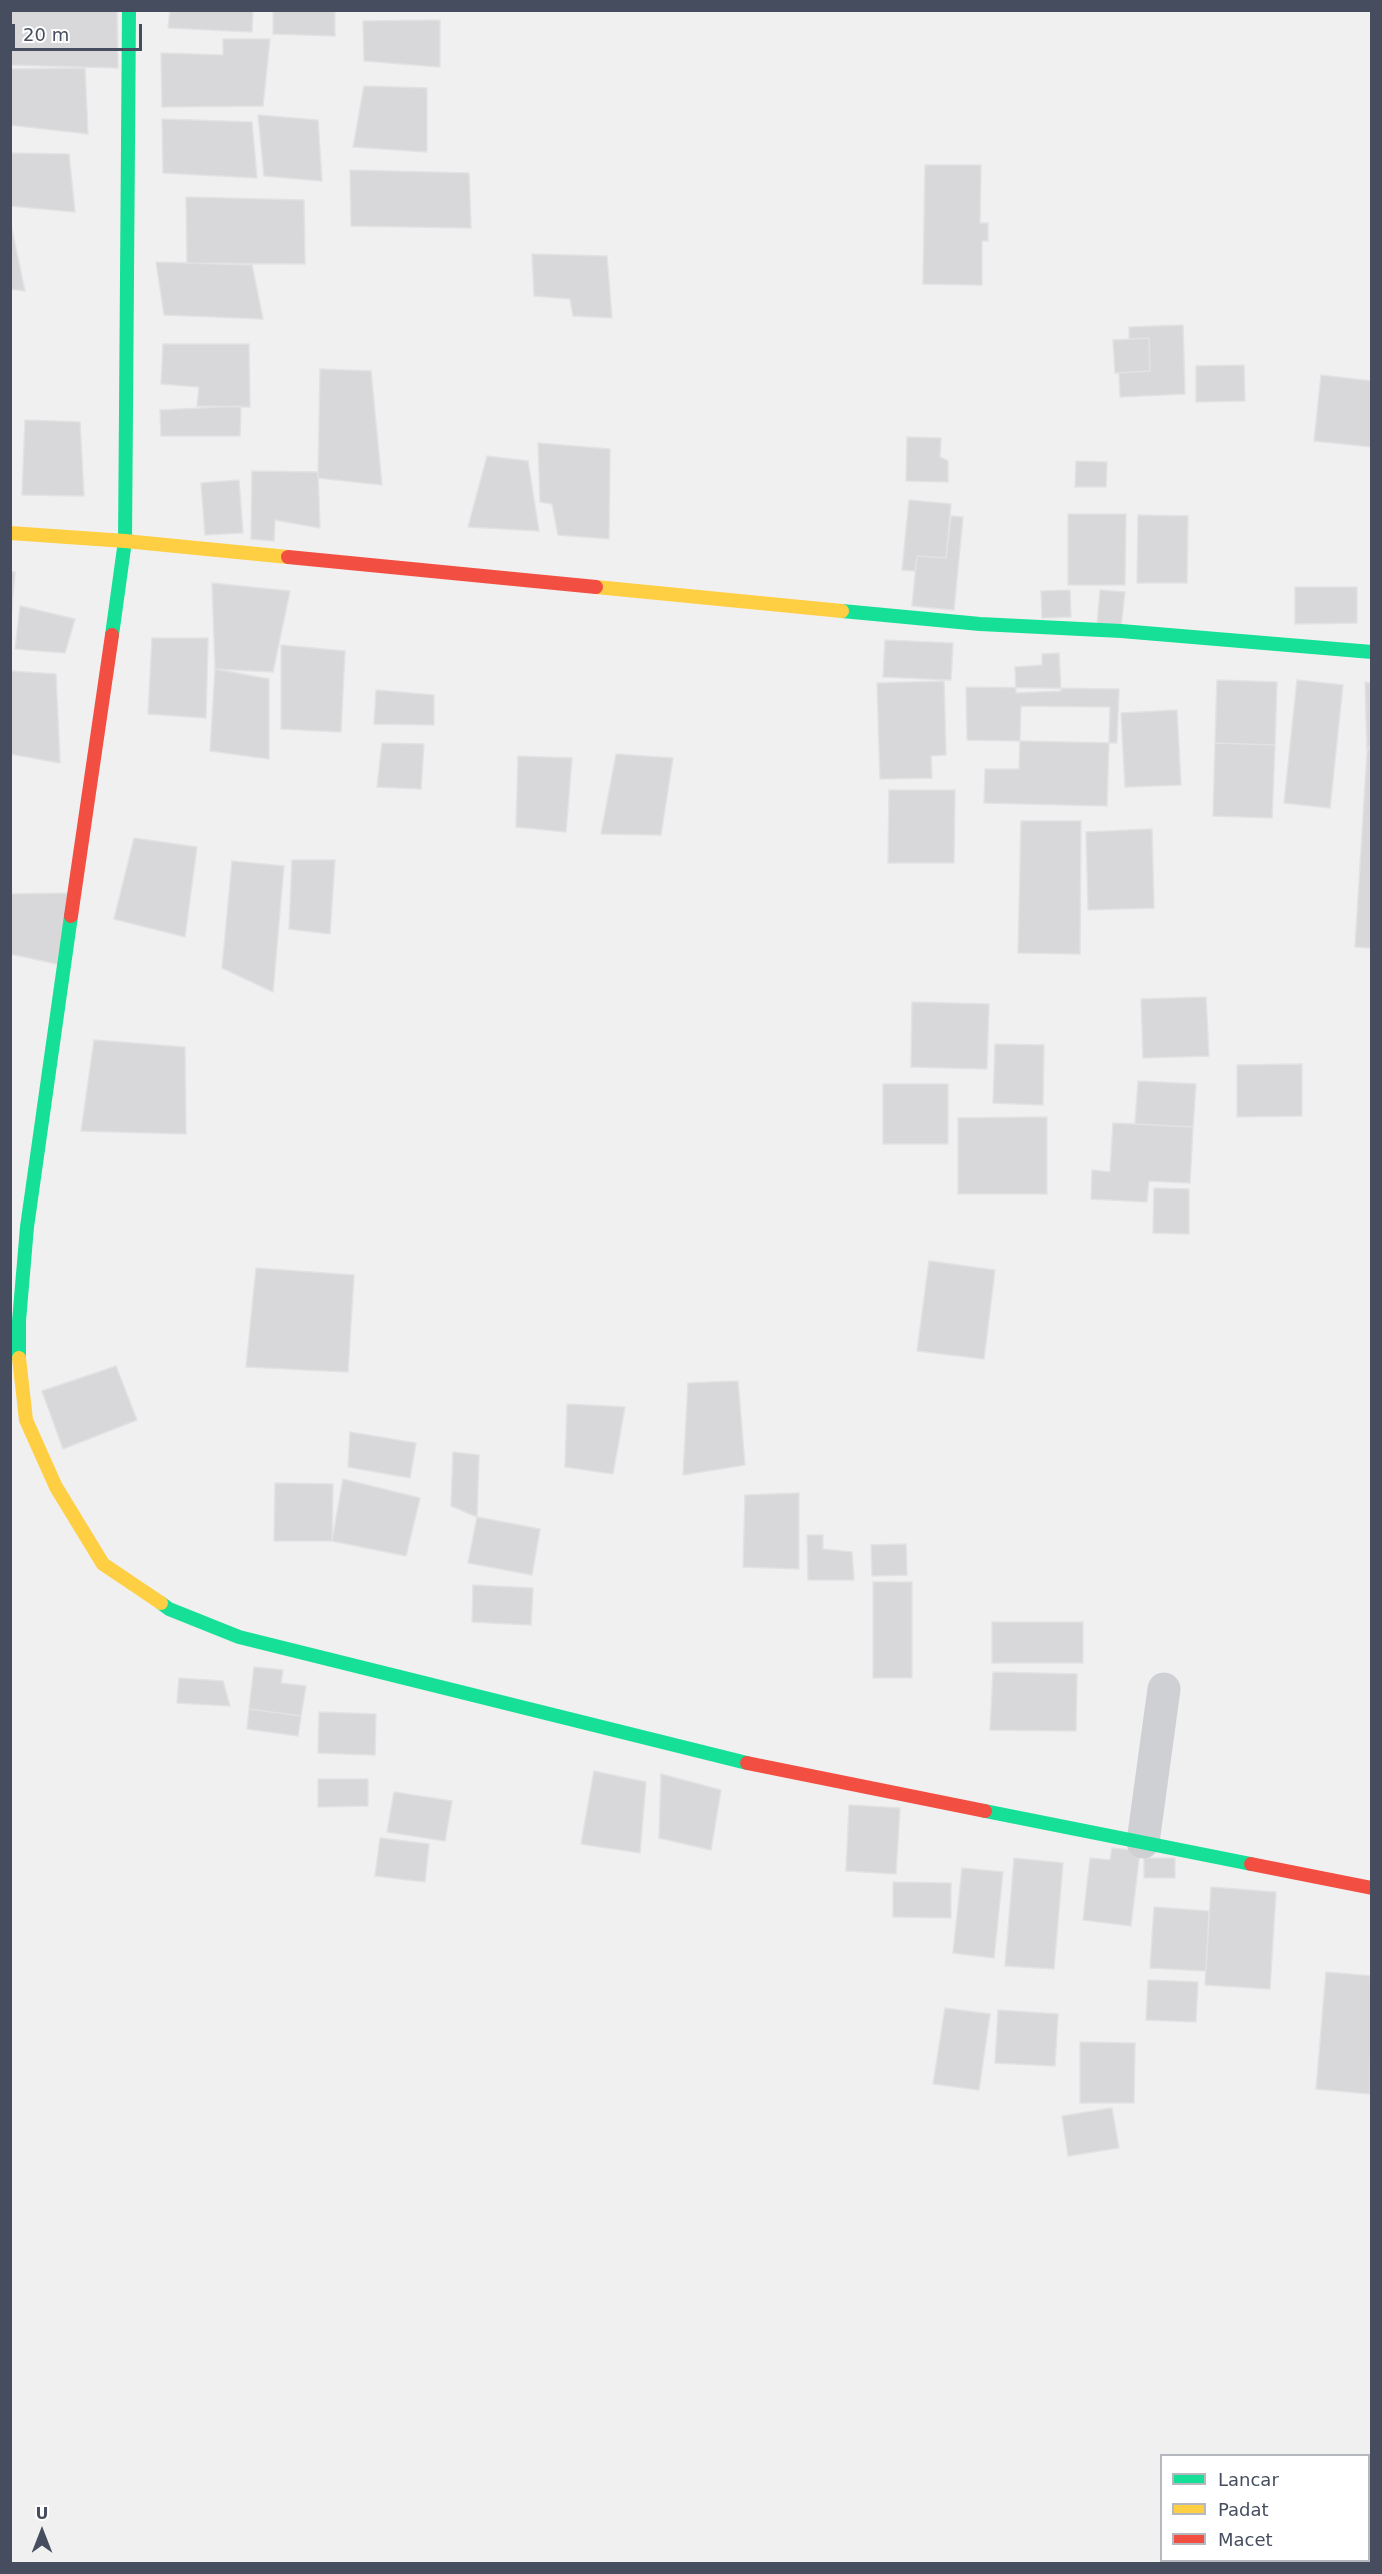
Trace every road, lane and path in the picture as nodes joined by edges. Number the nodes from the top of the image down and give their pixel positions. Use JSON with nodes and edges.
{"nodes":[{"id":1,"x":129,"y":10,"type":"edge"},
{"id":2,"x":10,"y":533,"type":"edge"},
{"id":3,"x":125,"y":541,"type":"junction"},
{"id":4,"x":1371,"y":652,"type":"edge"},
{"id":5,"x":19,"y":1241,"type":"edge"},
{"id":6,"x":1164,"y":1689,"type":"dead end"},
{"id":7,"x":1143,"y":1842,"type":"junction"},
{"id":8,"x":1371,"y":1888,"type":"edge"}],
"edges":[{"from":1,"to":3,"type":"street"},
{"from":2,"to":3,"type":"street"},
{"from":3,"to":4,"type":"street"},
{"from":3,"to":5,"type":"street"},
{"from":5,"to":7,"type":"street"},
{"from":6,"to":7,"type":"street"},
{"from":7,"to":8,"type":"street"}]}
